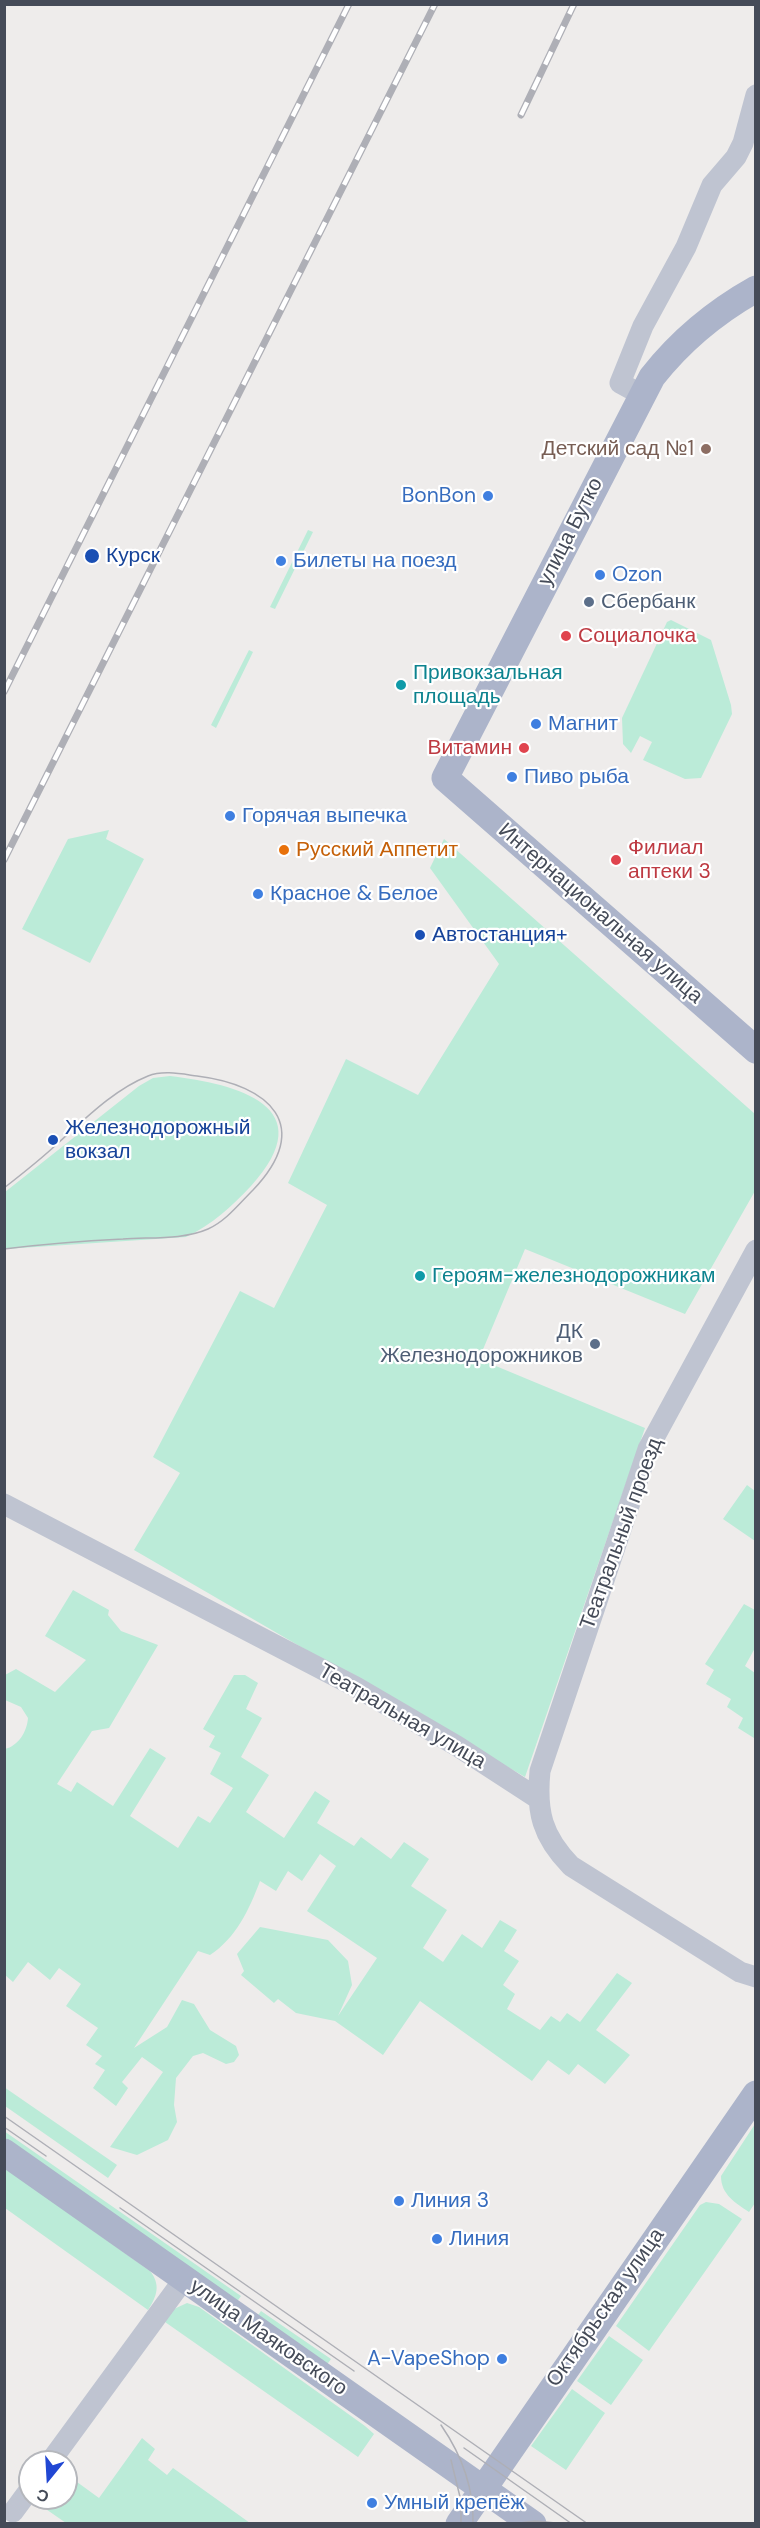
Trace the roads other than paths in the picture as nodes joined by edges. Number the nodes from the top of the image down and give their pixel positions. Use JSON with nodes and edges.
{"nodes":[{"id":1,"x":756,"y":95,"type":"edge"},
{"id":2,"x":756,"y":289,"type":"edge"},
{"id":3,"x":642,"y":395,"type":"junction"},
{"id":4,"x":445,"y":778,"type":"joint"},
{"id":5,"x":756,"y":1050,"type":"edge"},
{"id":6,"x":756,"y":1250,"type":"edge"},
{"id":7,"x":4,"y":1504,"type":"edge"},
{"id":8,"x":537,"y":1798,"type":"junction"},
{"id":9,"x":756,"y":1977,"type":"edge"},
{"id":10,"x":756,"y":2094,"type":"edge"},
{"id":11,"x":4,"y":2152,"type":"edge"},
{"id":12,"x":184,"y":2279,"type":"junction"},
{"id":13,"x":59,"y":2450,"type":"edge"},
{"id":14,"x":483,"y":2489,"type":"junction"},
{"id":15,"x":18,"y":2505,"type":"edge"},
{"id":16,"x":13,"y":2512,"type":"dead end"},
{"id":17,"x":459,"y":2523,"type":"edge"},
{"id":18,"x":532,"y":2523,"type":"edge"}],
"edges":[{"from":1,"to":3,"type":"street"},
{"from":2,"to":3,"type":"main road","name":"улица Бутко"},
{"from":3,"to":4,"type":"main road","name":"улица Бутко"},
{"from":4,"to":5,"type":"main road","name":"Интернациональная улица"},
{"from":6,"to":8,"type":"street","name":"Театральный проезд"},
{"from":7,"to":8,"type":"street","name":"Театральная улица"},
{"from":8,"to":9,"type":"street"},
{"from":10,"to":14,"type":"main road","name":"Октябрьская улица"},
{"from":11,"to":12,"type":"main road","name":"улица Маяковского"},
{"from":12,"to":13,"type":"street"},
{"from":12,"to":14,"type":"main road","name":"улица Маяковского"},
{"from":14,"to":17,"type":"main road","name":"Октябрьская улица"},
{"from":14,"to":18,"type":"main road","name":"улица Маяковского"},
{"from":15,"to":16,"type":"street"}]}
